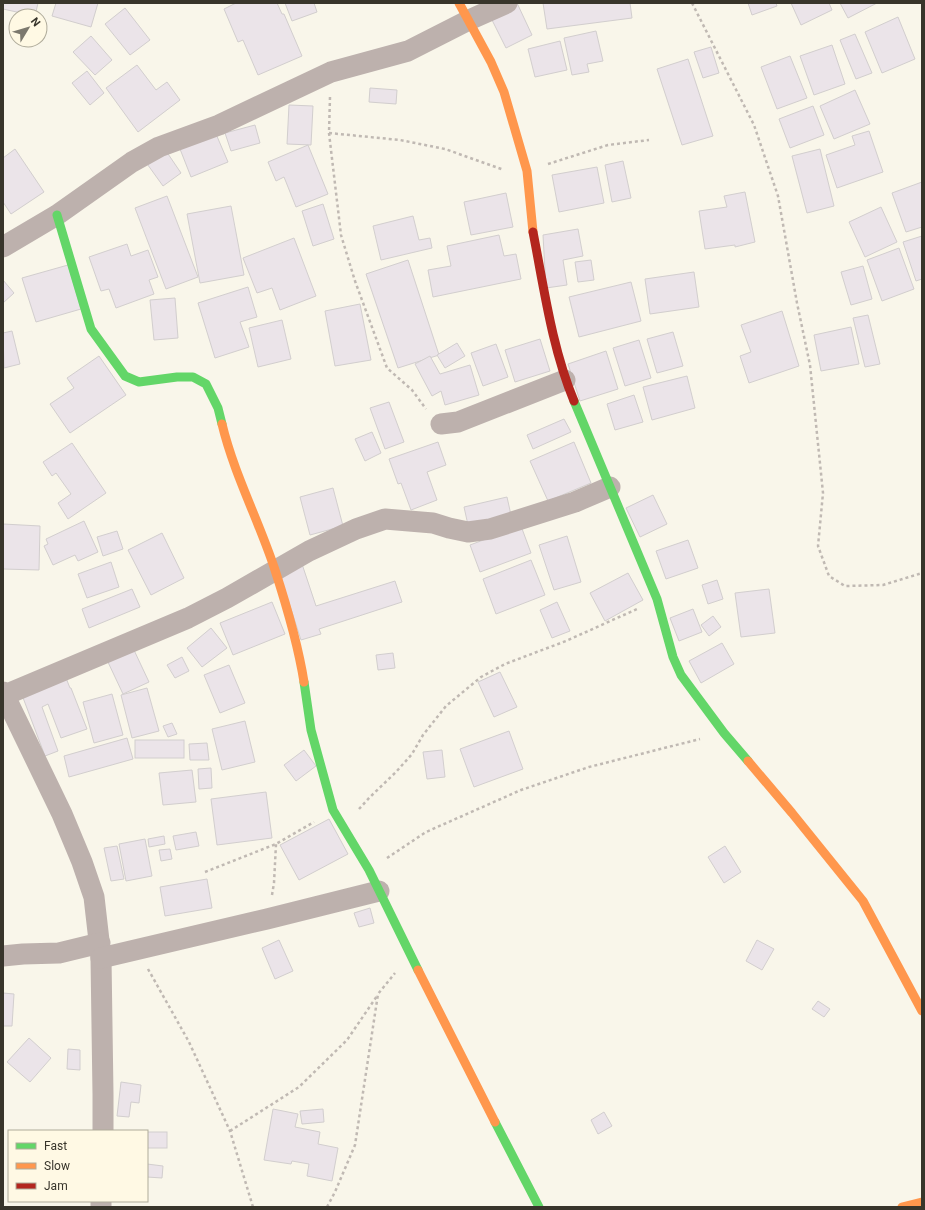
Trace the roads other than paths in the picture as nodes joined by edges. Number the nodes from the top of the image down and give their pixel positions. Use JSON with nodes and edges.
{"nodes":[{"id":1,"x":507,"y":3,"type":"edge"},
{"id":2,"x":464,"y":12,"type":"edge"},
{"id":3,"x":58,"y":215,"type":"junction"},
{"id":4,"x":3,"y":247,"type":"edge"},
{"id":5,"x":565,"y":380,"type":"junction"},
{"id":6,"x":442,"y":424,"type":"road end"},
{"id":7,"x":610,"y":487,"type":"junction"},
{"id":8,"x":275,"y":570,"type":"junction"},
{"id":9,"x":4,"y":694,"type":"edge"},
{"id":10,"x":379,"y":891,"type":"junction"},
{"id":11,"x":101,"y":950,"type":"junction"},
{"id":12,"x":3,"y":956,"type":"edge"},
{"id":13,"x":922,"y":1011,"type":"edge"},
{"id":14,"x":102,"y":1130,"type":"edge"},
{"id":15,"x":922,"y":1202,"type":"edge"},
{"id":16,"x":540,"y":1207,"type":"edge"},
{"id":17,"x":902,"y":1207,"type":"edge"}],
"edges":[{"from":1,"to":2,"type":"street"},
{"from":2,"to":3,"type":"street"},
{"from":2,"to":5,"type":"street"},
{"from":3,"to":4,"type":"street"},
{"from":3,"to":8,"type":"street"},
{"from":5,"to":6,"type":"street"},
{"from":5,"to":7,"type":"street"},
{"from":7,"to":8,"type":"street"},
{"from":7,"to":13,"type":"street"},
{"from":8,"to":9,"type":"street"},
{"from":8,"to":10,"type":"street"},
{"from":9,"to":11,"type":"street"},
{"from":10,"to":11,"type":"street"},
{"from":10,"to":16,"type":"street"},
{"from":11,"to":12,"type":"street"},
{"from":11,"to":14,"type":"street"},
{"from":15,"to":17,"type":"street"}]}
